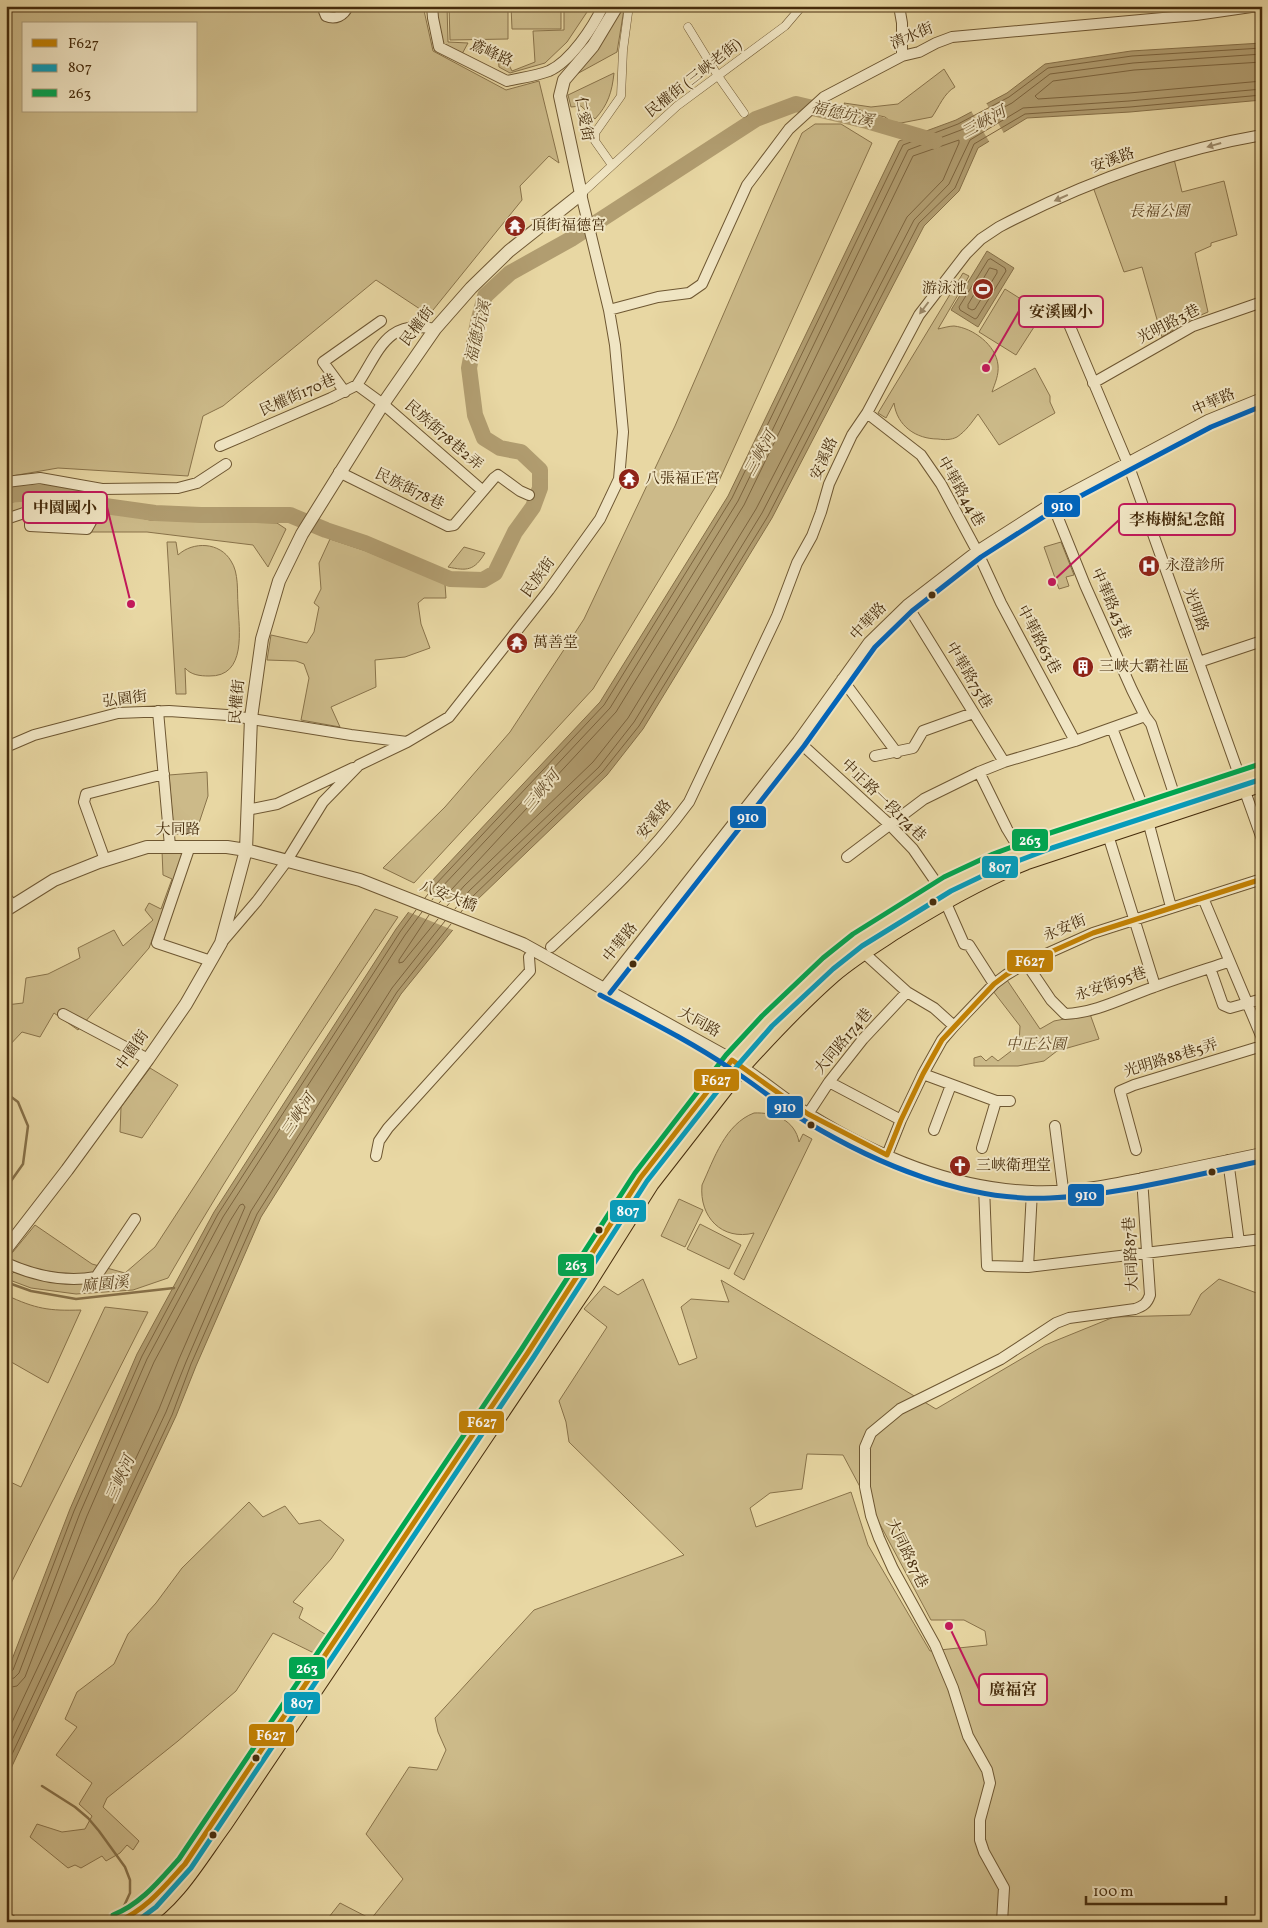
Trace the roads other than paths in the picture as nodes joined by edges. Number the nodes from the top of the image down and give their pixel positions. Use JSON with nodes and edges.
{"nodes":[{"id":1,"x":322,"y":6,"type":"edge"},
{"id":2,"x":348,"y":6,"type":"edge"},
{"id":3,"x":432,"y":6,"type":"edge"},
{"id":4,"x":603,"y":6,"type":"edge"},
{"id":5,"x":617,"y":6,"type":"edge"},
{"id":6,"x":626,"y":6,"type":"edge"},
{"id":7,"x":802,"y":6,"type":"edge"},
{"id":8,"x":899,"y":6,"type":"edge"},
{"id":9,"x":1258,"y":6,"type":"edge"},
{"id":10,"x":688,"y":27,"type":"dead end"},
{"id":11,"x":902,"y":56,"type":"junction"},
{"id":12,"x":718,"y":76,"type":"junction"},
{"id":13,"x":744,"y":113,"type":"dead end"},
{"id":14,"x":1262,"y":135,"type":"edge"},
{"id":15,"x":612,"y":165,"type":"junction"},
{"id":16,"x":581,"y":194,"type":"junction"},
{"id":17,"x":1262,"y":302,"type":"edge"},
{"id":18,"x":609,"y":310,"type":"junction"},
{"id":19,"x":1063,"y":310,"type":"dead end"},
{"id":20,"x":382,"y":321,"type":"dead end"},
{"id":21,"x":435,"y":329,"type":"junction"},
{"id":22,"x":1093,"y":383,"type":"junction"},
{"id":23,"x":357,"y":385,"type":"junction"},
{"id":24,"x":345,"y":392,"type":"junction"},
{"id":25,"x":1262,"y":398,"type":"edge"},
{"id":26,"x":383,"y":404,"type":"junction"},
{"id":27,"x":867,"y":413,"type":"junction"},
{"id":28,"x":220,"y":446,"type":"dead end"},
{"id":29,"x":226,"y":464,"type":"dead end"},
{"id":30,"x":1128,"y":464,"type":"junction"},
{"id":31,"x":339,"y":472,"type":"junction"},
{"id":32,"x":6,"y":482,"type":"edge"},
{"id":33,"x":483,"y":491,"type":"junction"},
{"id":34,"x":102,"y":493,"type":"junction"},
{"id":35,"x":529,"y":494,"type":"dead end"},
{"id":36,"x":1052,"y":503,"type":"junction"},
{"id":37,"x":6,"y":519,"type":"edge"},
{"id":38,"x":977,"y":551,"type":"junction"},
{"id":39,"x":907,"y":604,"type":"junction"},
{"id":40,"x":1262,"y":642,"type":"edge"},
{"id":41,"x":1199,"y":662,"type":"junction"},
{"id":42,"x":842,"y":679,"type":"junction"},
{"id":43,"x":158,"y":711,"type":"junction"},
{"id":44,"x":973,"y":713,"type":"junction"},
{"id":45,"x":1145,"y":716,"type":"junction"},
{"id":46,"x":251,"y":718,"type":"junction"},
{"id":47,"x":1112,"y":728,"type":"junction"},
{"id":48,"x":798,"y":741,"type":"junction"},
{"id":49,"x":1075,"y":741,"type":"junction"},
{"id":50,"x":407,"y":742,"type":"junction"},
{"id":51,"x":6,"y":747,"type":"edge"},
{"id":52,"x":897,"y":753,"type":"junction"},
{"id":53,"x":875,"y":756,"type":"dead end"},
{"id":54,"x":1004,"y":762,"type":"junction"},
{"id":55,"x":358,"y":765,"type":"junction"},
{"id":56,"x":979,"y":772,"type":"junction"},
{"id":57,"x":1262,"y":772,"type":"edge"},
{"id":58,"x":164,"y":774,"type":"junction"},
{"id":59,"x":1243,"y":784,"type":"junction"},
{"id":60,"x":1262,"y":784,"type":"edge"},
{"id":61,"x":1176,"y":800,"type":"junction"},
{"id":62,"x":248,"y":810,"type":"junction"},
{"id":63,"x":1146,"y":816,"type":"junction"},
{"id":64,"x":890,"y":825,"type":"junction"},
{"id":65,"x":1108,"y":835,"type":"junction"},
{"id":66,"x":1262,"y":839,"type":"edge"},
{"id":67,"x":170,"y":846,"type":"junction"},
{"id":68,"x":190,"y":846,"type":"junction"},
{"id":69,"x":246,"y":850,"type":"junction"},
{"id":70,"x":1021,"y":852,"type":"junction"},
{"id":71,"x":847,"y":857,"type":"dead end"},
{"id":72,"x":105,"y":860,"type":"junction"},
{"id":73,"x":286,"y":862,"type":"junction"},
{"id":74,"x":1262,"y":879,"type":"edge"},
{"id":75,"x":360,"y":880,"type":"joint"},
{"id":76,"x":942,"y":894,"type":"junction"},
{"id":77,"x":1203,"y":898,"type":"junction"},
{"id":78,"x":8,"y":904,"type":"edge"},
{"id":79,"x":1171,"y":907,"type":"junction"},
{"id":80,"x":1134,"y":921,"type":"junction"},
{"id":81,"x":221,"y":943,"type":"junction"},
{"id":82,"x":523,"y":944,"type":"joint"},
{"id":83,"x":551,"y":947,"type":"dead end"},
{"id":84,"x":863,"y":952,"type":"junction"},
{"id":85,"x":529,"y":957,"type":"dead end"},
{"id":86,"x":211,"y":961,"type":"junction"},
{"id":87,"x":1228,"y":962,"type":"junction"},
{"id":88,"x":1026,"y":963,"type":"junction"},
{"id":89,"x":1210,"y":968,"type":"junction"},
{"id":90,"x":994,"y":984,"type":"junction"},
{"id":91,"x":1155,"y":986,"type":"junction"},
{"id":92,"x":604,"y":988,"type":"junction"},
{"id":93,"x":907,"y":992,"type":"junction"},
{"id":94,"x":1262,"y":999,"type":"edge"},
{"id":95,"x":1249,"y":1004,"type":"junction"},
{"id":96,"x":63,"y":1014,"type":"dead end"},
{"id":97,"x":954,"y":1026,"type":"junction"},
{"id":98,"x":1262,"y":1038,"type":"edge"},
{"id":99,"x":1262,"y":1046,"type":"edge"},
{"id":100,"x":148,"y":1059,"type":"junction"},
{"id":101,"x":737,"y":1063,"type":"junction"},
{"id":102,"x":923,"y":1074,"type":"junction"},
{"id":103,"x":829,"y":1082,"type":"junction"},
{"id":104,"x":951,"y":1085,"type":"junction"},
{"id":105,"x":996,"y":1101,"type":"junction"},
{"id":106,"x":1010,"y":1101,"type":"dead end"},
{"id":107,"x":808,"y":1114,"type":"junction"},
{"id":108,"x":900,"y":1120,"type":"junction"},
{"id":109,"x":1055,"y":1126,"type":"dead end"},
{"id":110,"x":934,"y":1130,"type":"dead end"},
{"id":111,"x":982,"y":1148,"type":"dead end"},
{"id":112,"x":1136,"y":1150,"type":"dead end"},
{"id":113,"x":1262,"y":1153,"type":"edge"},
{"id":114,"x":887,"y":1155,"type":"junction"},
{"id":115,"x":376,"y":1156,"type":"dead end"},
{"id":116,"x":1228,"y":1160,"type":"junction"},
{"id":117,"x":1142,"y":1178,"type":"junction"},
{"id":118,"x":984,"y":1186,"type":"junction"},
{"id":119,"x":1063,"y":1189,"type":"junction"},
{"id":120,"x":1032,"y":1191,"type":"junction"},
{"id":121,"x":134,"y":1219,"type":"dead end"},
{"id":122,"x":1262,"y":1239,"type":"edge"},
{"id":123,"x":1239,"y":1242,"type":"junction"},
{"id":124,"x":6,"y":1249,"type":"edge"},
{"id":125,"x":1147,"y":1253,"type":"junction"},
{"id":126,"x":6,"y":1263,"type":"edge"},
{"id":127,"x":1028,"y":1267,"type":"junction"},
{"id":128,"x":135,"y":1920,"type":"edge"},
{"id":129,"x":116,"y":1922,"type":"edge"},
{"id":130,"x":1002,"y":1922,"type":"edge"}],
"edges":[{"from":1,"to":2,"type":"street"},
{"from":3,"to":4,"type":"street","name":"鳶峰路"},
{"from":5,"to":16,"type":"street","name":"仁愛街"},
{"from":6,"to":15,"type":"street","name":"仁愛街"},
{"from":7,"to":12,"type":"street","name":"民權街 (三峽老街)"},
{"from":8,"to":11,"type":"street"},
{"from":9,"to":11,"type":"street","name":"清水街"},
{"from":10,"to":12,"type":"street"},
{"from":11,"to":18,"type":"street","name":"清水街"},
{"from":12,"to":13,"type":"street"},
{"from":12,"to":15,"type":"street","name":"民權街 (三峽老街)"},
{"from":14,"to":27,"type":"street","name":"安溪路","one_way":true},
{"from":15,"to":16,"type":"street","name":"民權街 (三峽老街)"},
{"from":16,"to":18,"type":"street","name":"民族街"},
{"from":16,"to":21,"type":"street","name":"民權街"},
{"from":17,"to":22,"type":"street","name":"光明路3巷"},
{"from":18,"to":50,"type":"street","name":"民族街"},
{"from":19,"to":22,"type":"street","name":"光明路"},
{"from":20,"to":24,"type":"street"},
{"from":21,"to":23,"type":"street"},
{"from":21,"to":26,"type":"street","name":"民權街"},
{"from":22,"to":30,"type":"street","name":"光明路"},
{"from":23,"to":24,"type":"street","name":"民權街170巷"},
{"from":23,"to":26,"type":"street","name":"民權街170巷"},
{"from":24,"to":28,"type":"street","name":"民權街170巷"},
{"from":25,"to":30,"type":"street","name":"中華路"},
{"from":26,"to":31,"type":"street","name":"民權街"},
{"from":26,"to":33,"type":"street","name":"民族街78巷2弄"},
{"from":27,"to":38,"type":"street","name":"中華路44巷"},
{"from":27,"to":83,"type":"street","name":"安溪路"},
{"from":29,"to":34,"type":"street"},
{"from":30,"to":36,"type":"street","name":"中華路"},
{"from":30,"to":41,"type":"street","name":"光明路"},
{"from":31,"to":33,"type":"street","name":"民族街78巷"},
{"from":31,"to":46,"type":"street","name":"民權街"},
{"from":32,"to":34,"type":"street"},
{"from":33,"to":35,"type":"street","name":"民族街78巷"},
{"from":34,"to":37,"type":"street"},
{"from":36,"to":38,"type":"street","name":"中華路"},
{"from":36,"to":45,"type":"street","name":"中華路43巷"},
{"from":38,"to":39,"type":"street","name":"中華路"},
{"from":38,"to":49,"type":"street","name":"中華路63巷"},
{"from":39,"to":42,"type":"street","name":"中華路"},
{"from":39,"to":44,"type":"street","name":"中華路75巷"},
{"from":40,"to":41,"type":"street"},
{"from":41,"to":59,"type":"street","name":"光明路"},
{"from":42,"to":48,"type":"street","name":"中華路"},
{"from":42,"to":52,"type":"street"},
{"from":43,"to":46,"type":"street","name":"弘園街"},
{"from":43,"to":51,"type":"street","name":"弘園街"},
{"from":43,"to":58,"type":"street"},
{"from":44,"to":52,"type":"street"},
{"from":44,"to":54,"type":"street","name":"中華路75巷"},
{"from":45,"to":47,"type":"street"},
{"from":45,"to":61,"type":"street","name":"中華路43巷"},
{"from":46,"to":50,"type":"street"},
{"from":46,"to":62,"type":"street","name":"民權街"},
{"from":47,"to":49,"type":"street"},
{"from":47,"to":63,"type":"street"},
{"from":48,"to":64,"type":"street","name":"中正路一段174巷"},
{"from":48,"to":92,"type":"street","name":"中華路"},
{"from":49,"to":54,"type":"street"},
{"from":50,"to":55,"type":"street","name":"民族街"},
{"from":52,"to":53,"type":"street"},
{"from":54,"to":56,"type":"street"},
{"from":55,"to":62,"type":"street","name":"民族街"},
{"from":55,"to":73,"type":"street"},
{"from":56,"to":64,"type":"street"},
{"from":56,"to":70,"type":"street"},
{"from":57,"to":59,"type":"main road"},
{"from":58,"to":67,"type":"street"},
{"from":58,"to":72,"type":"street"},
{"from":59,"to":60,"type":"main road"},
{"from":59,"to":61,"type":"main road"},
{"from":59,"to":63,"type":"main road"},
{"from":59,"to":66,"type":"street","name":"光明路"},
{"from":61,"to":63,"type":"main road"},
{"from":62,"to":69,"type":"street","name":"民權街"},
{"from":63,"to":65,"type":"main road"},
{"from":63,"to":70,"type":"main road"},
{"from":63,"to":79,"type":"street"},
{"from":64,"to":71,"type":"street"},
{"from":64,"to":76,"type":"street","name":"中正路一段174巷"},
{"from":65,"to":76,"type":"main road"},
{"from":65,"to":80,"type":"street"},
{"from":67,"to":68,"type":"street","name":"大同路"},
{"from":67,"to":72,"type":"street","name":"大同路"},
{"from":68,"to":69,"type":"street","name":"大同路"},
{"from":68,"to":86,"type":"street"},
{"from":69,"to":73,"type":"street","name":"大同路"},
{"from":69,"to":81,"type":"street","name":"中園街"},
{"from":70,"to":76,"type":"main road"},
{"from":72,"to":78,"type":"street","name":"大同路"},
{"from":73,"to":75,"type":"street","name":"大同路"},
{"from":73,"to":81,"type":"street"},
{"from":74,"to":77,"type":"street","name":"永安街"},
{"from":75,"to":82,"type":"street","name":"八安大橋"},
{"from":76,"to":84,"type":"main road"},
{"from":76,"to":90,"type":"street","name":"中正路一段174巷"},
{"from":76,"to":101,"type":"main road"},
{"from":77,"to":79,"type":"street","name":"永安街"},
{"from":77,"to":87,"type":"street"},
{"from":79,"to":80,"type":"street","name":"永安街"},
{"from":80,"to":88,"type":"street","name":"永安街"},
{"from":80,"to":91,"type":"street"},
{"from":81,"to":86,"type":"street","name":"中園街"},
{"from":82,"to":92,"type":"street","name":"大同路"},
{"from":84,"to":93,"type":"street"},
{"from":84,"to":101,"type":"main road"},
{"from":85,"to":115,"type":"street"},
{"from":86,"to":100,"type":"street","name":"中園街"},
{"from":87,"to":89,"type":"street","name":"永安街95巷"},
{"from":87,"to":95,"type":"street"},
{"from":88,"to":90,"type":"street","name":"永安街"},
{"from":88,"to":91,"type":"street","name":"永安街95巷"},
{"from":89,"to":91,"type":"street","name":"永安街95巷"},
{"from":89,"to":95,"type":"street"},
{"from":90,"to":97,"type":"street","name":"永安街"},
{"from":92,"to":101,"type":"street","name":"大同路"},
{"from":93,"to":97,"type":"street"},
{"from":93,"to":103,"type":"street","name":"大同路174巷"},
{"from":94,"to":95,"type":"street"},
{"from":95,"to":98,"type":"street"},
{"from":96,"to":100,"type":"street"},
{"from":97,"to":102,"type":"street","name":"永安街"},
{"from":99,"to":112,"type":"street","name":"光明路88巷5弄"},
{"from":100,"to":124,"type":"street","name":"中園街"},
{"from":101,"to":107,"type":"street","name":"大同路"},
{"from":101,"to":128,"type":"main road"},
{"from":102,"to":104,"type":"street"},
{"from":102,"to":108,"type":"street","name":"永安街"},
{"from":103,"to":107,"type":"street","name":"大同路174巷"},
{"from":103,"to":108,"type":"street"},
{"from":104,"to":105,"type":"street"},
{"from":104,"to":110,"type":"street"},
{"from":105,"to":106,"type":"street"},
{"from":105,"to":111,"type":"street"},
{"from":107,"to":114,"type":"street","name":"大同路"},
{"from":108,"to":114,"type":"street","name":"永安街"},
{"from":109,"to":119,"type":"street"},
{"from":113,"to":116,"type":"street","name":"大同路"},
{"from":114,"to":118,"type":"street","name":"大同路"},
{"from":116,"to":117,"type":"street","name":"大同路"},
{"from":116,"to":123,"type":"street"},
{"from":117,"to":119,"type":"street","name":"大同路"},
{"from":117,"to":125,"type":"street","name":"大同路87巷"},
{"from":118,"to":120,"type":"street","name":"大同路"},
{"from":118,"to":127,"type":"street"},
{"from":119,"to":120,"type":"street","name":"大同路"},
{"from":120,"to":127,"type":"street"},
{"from":121,"to":126,"type":"street"},
{"from":122,"to":123,"type":"street"},
{"from":123,"to":125,"type":"street"},
{"from":125,"to":127,"type":"street"},
{"from":125,"to":130,"type":"street","name":"大同路87巷"},
{"from":128,"to":129,"type":"main road"}]}
